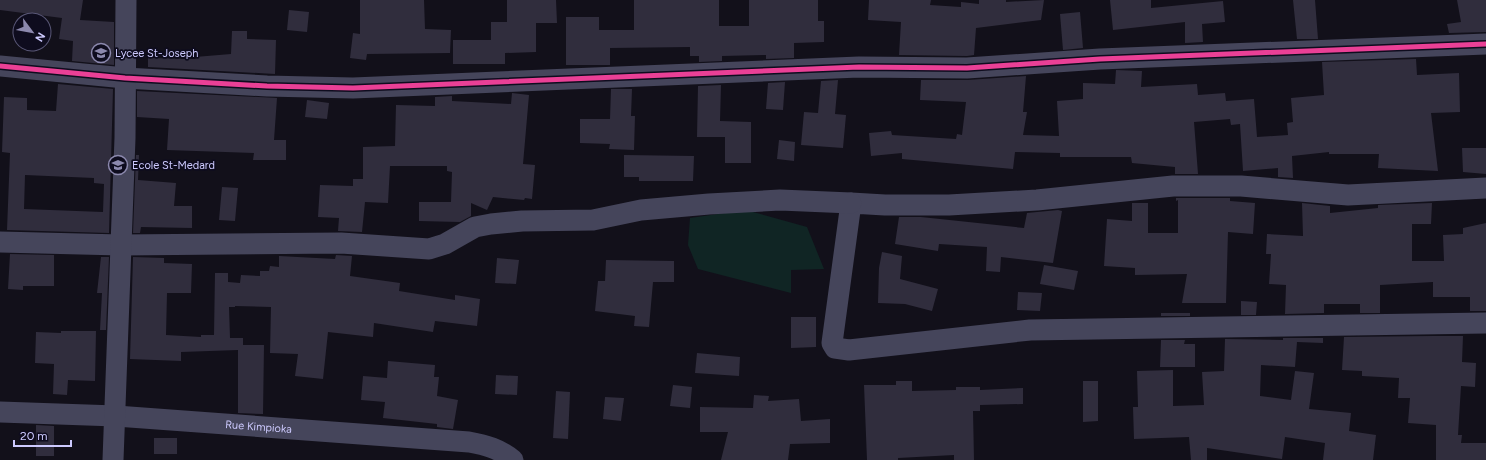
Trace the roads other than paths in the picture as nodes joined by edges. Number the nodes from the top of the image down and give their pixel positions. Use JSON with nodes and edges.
{"nodes":[{"id":1,"x":126,"y":0,"type":"edge"},
{"id":2,"x":1486,"y":44,"type":"edge"},
{"id":3,"x":0,"y":66,"type":"edge"},
{"id":4,"x":125,"y":78,"type":"junction"},
{"id":5,"x":1486,"y":188,"type":"edge"},
{"id":6,"x":852,"y":203,"type":"junction"},
{"id":7,"x":0,"y":242,"type":"edge"},
{"id":8,"x":121,"y":245,"type":"junction"},
{"id":9,"x":1486,"y":323,"type":"edge"},
{"id":10,"x":0,"y":412,"type":"edge"},
{"id":11,"x":116,"y":416,"type":"junction"},
{"id":12,"x":113,"y":460,"type":"edge"},
{"id":13,"x":513,"y":460,"type":"edge"}],
"edges":[{"from":1,"to":4,"type":"street"},
{"from":2,"to":4,"type":"street"},
{"from":3,"to":4,"type":"street"},
{"from":4,"to":8,"type":"street"},
{"from":5,"to":6,"type":"street"},
{"from":6,"to":8,"type":"street"},
{"from":6,"to":9,"type":"street"},
{"from":7,"to":8,"type":"street"},
{"from":8,"to":11,"type":"street"},
{"from":10,"to":11,"type":"street","name":"Rue Kimpioka"},
{"from":11,"to":12,"type":"street"},
{"from":11,"to":13,"type":"street","name":"Rue Kimpioka"}]}
